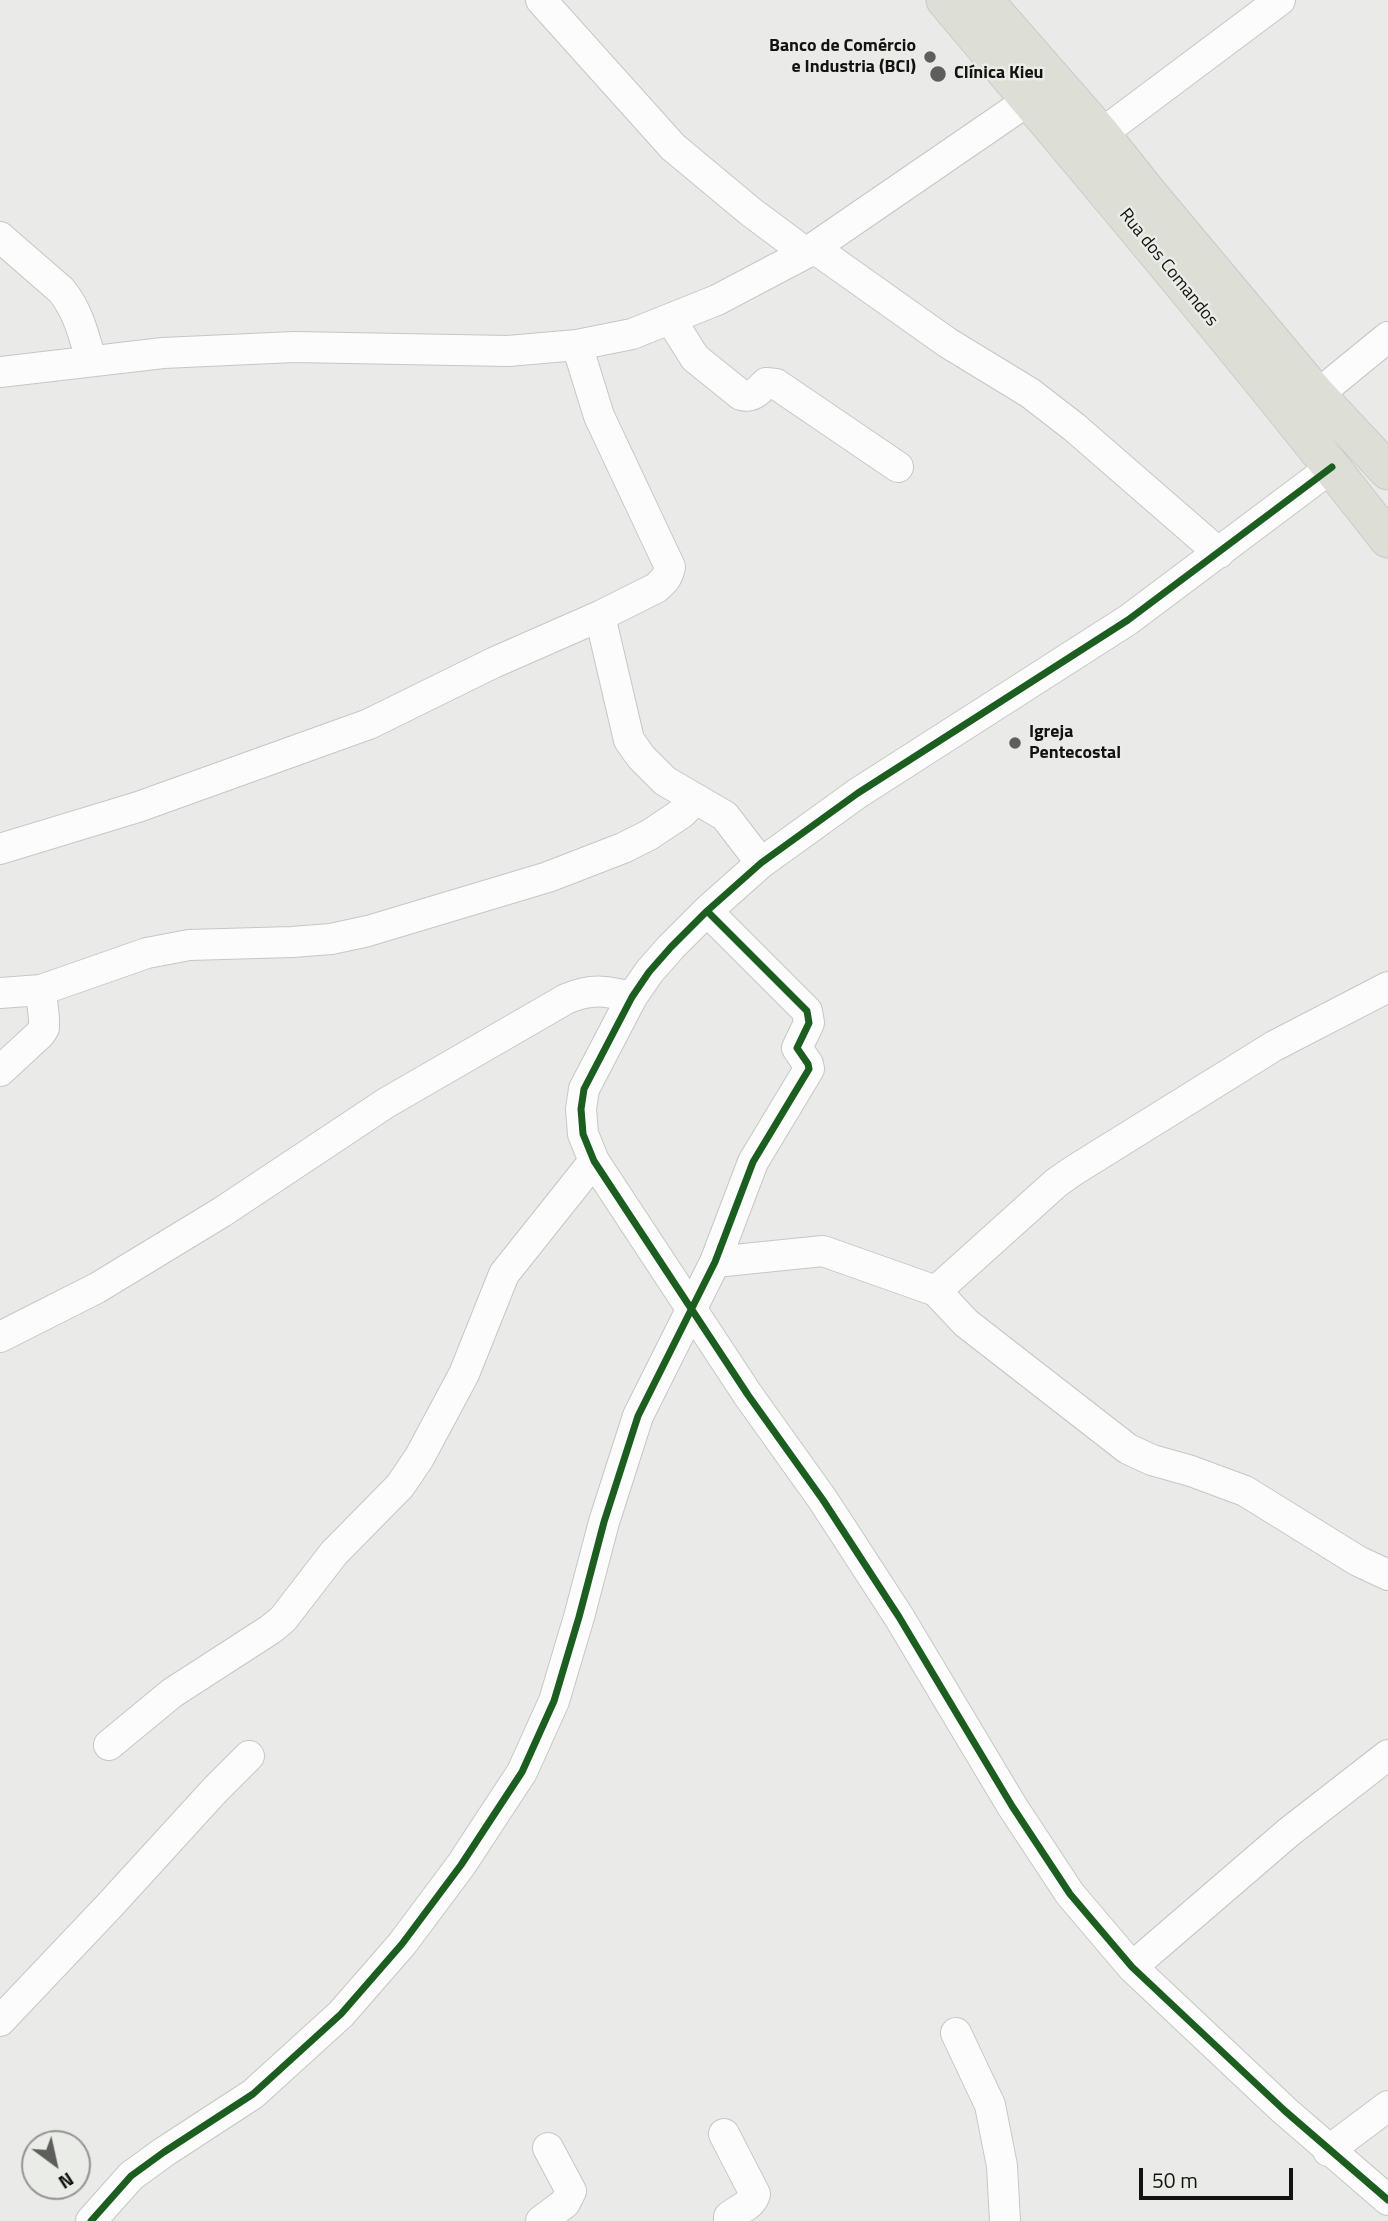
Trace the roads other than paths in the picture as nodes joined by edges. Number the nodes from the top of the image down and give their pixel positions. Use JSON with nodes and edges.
{"nodes":[{"id":1,"x":541,"y":0,"type":"edge"},
{"id":2,"x":945,"y":0,"type":"edge"},
{"id":3,"x":984,"y":0,"type":"edge"},
{"id":4,"x":1280,"y":0,"type":"edge"},
{"id":5,"x":1029,"y":100,"type":"junction"},
{"id":6,"x":1101,"y":134,"type":"junction"},
{"id":7,"x":0,"y":237,"type":"edge"},
{"id":8,"x":810,"y":251,"type":"junction"},
{"id":9,"x":671,"y":320,"type":"junction"},
{"id":10,"x":1388,"y":337,"type":"edge"},
{"id":11,"x":577,"y":345,"type":"junction"},
{"id":12,"x":91,"y":360,"type":"junction"},
{"id":13,"x":0,"y":372,"type":"edge"},
{"id":14,"x":1317,"y":395,"type":"junction"},
{"id":15,"x":898,"y":467,"type":"dead end"},
{"id":16,"x":1332,"y":467,"type":"junction"},
{"id":17,"x":1388,"y":471,"type":"edge"},
{"id":18,"x":1388,"y":539,"type":"edge"},
{"id":19,"x":1219,"y":553,"type":"junction"},
{"id":20,"x":600,"y":616,"type":"junction"},
{"id":21,"x":696,"y":799,"type":"junction"},
{"id":22,"x":0,"y":849,"type":"edge"},
{"id":23,"x":761,"y":863,"type":"junction"},
{"id":24,"x":707,"y":911,"type":"junction"},
{"id":25,"x":1388,"y":987,"type":"edge"},
{"id":26,"x":41,"y":990,"type":"junction"},
{"id":27,"x":0,"y":993,"type":"edge"},
{"id":28,"x":632,"y":997,"type":"junction"},
{"id":29,"x":0,"y":1071,"type":"edge"},
{"id":30,"x":594,"y":1161,"type":"junction"},
{"id":31,"x":715,"y":1262,"type":"junction"},
{"id":32,"x":936,"y":1291,"type":"junction"},
{"id":33,"x":692,"y":1308,"type":"junction"},
{"id":34,"x":0,"y":1337,"type":"edge"},
{"id":35,"x":1388,"y":1575,"type":"edge"},
{"id":36,"x":109,"y":1745,"type":"dead end"},
{"id":37,"x":1388,"y":1755,"type":"edge"},
{"id":38,"x":249,"y":1756,"type":"dead end"},
{"id":39,"x":1132,"y":1967,"type":"junction"},
{"id":40,"x":0,"y":2021,"type":"edge"},
{"id":41,"x":956,"y":2033,"type":"dead end"},
{"id":42,"x":1388,"y":2106,"type":"edge"},
{"id":43,"x":724,"y":2134,"type":"dead end"},
{"id":44,"x":548,"y":2148,"type":"dead end"},
{"id":45,"x":1328,"y":2151,"type":"junction"},
{"id":46,"x":1388,"y":2200,"type":"edge"},
{"id":47,"x":91,"y":2221,"type":"edge"},
{"id":48,"x":541,"y":2221,"type":"edge"},
{"id":49,"x":729,"y":2221,"type":"edge"},
{"id":50,"x":1005,"y":2221,"type":"edge"}],
"edges":[{"from":1,"to":8,"type":"street"},
{"from":2,"to":5,"type":"main road","name":"Rua dos Comandos"},
{"from":3,"to":6,"type":"main road","name":"Rua dos Comandos"},
{"from":4,"to":6,"type":"street"},
{"from":5,"to":8,"type":"street"},
{"from":5,"to":16,"type":"main road","name":"Rua dos Comandos"},
{"from":6,"to":14,"type":"main road","name":"Rua dos Comandos"},
{"from":7,"to":12,"type":"street"},
{"from":8,"to":9,"type":"street"},
{"from":8,"to":19,"type":"street"},
{"from":9,"to":11,"type":"street"},
{"from":9,"to":15,"type":"street"},
{"from":10,"to":14,"type":"street"},
{"from":11,"to":12,"type":"street"},
{"from":11,"to":20,"type":"street"},
{"from":12,"to":13,"type":"street"},
{"from":14,"to":17,"type":"main road","name":"Rua dos Comandos"},
{"from":16,"to":18,"type":"main road","name":"Rua dos Comandos"},
{"from":16,"to":19,"type":"street"},
{"from":19,"to":23,"type":"street"},
{"from":20,"to":21,"type":"street"},
{"from":20,"to":22,"type":"street"},
{"from":21,"to":23,"type":"street"},
{"from":21,"to":26,"type":"street"},
{"from":23,"to":24,"type":"street"},
{"from":24,"to":28,"type":"street"},
{"from":24,"to":31,"type":"street"},
{"from":25,"to":32,"type":"street"},
{"from":26,"to":27,"type":"street"},
{"from":26,"to":29,"type":"street"},
{"from":28,"to":30,"type":"street"},
{"from":28,"to":34,"type":"street"},
{"from":30,"to":33,"type":"street"},
{"from":30,"to":36,"type":"street"},
{"from":31,"to":32,"type":"street"},
{"from":31,"to":33,"type":"street"},
{"from":32,"to":35,"type":"street"},
{"from":33,"to":39,"type":"street"},
{"from":33,"to":47,"type":"street"},
{"from":37,"to":39,"type":"street"},
{"from":38,"to":40,"type":"street"},
{"from":39,"to":45,"type":"street"},
{"from":41,"to":50,"type":"street"},
{"from":42,"to":45,"type":"street"},
{"from":43,"to":49,"type":"street"},
{"from":44,"to":48,"type":"street"},
{"from":45,"to":46,"type":"street"}]}
